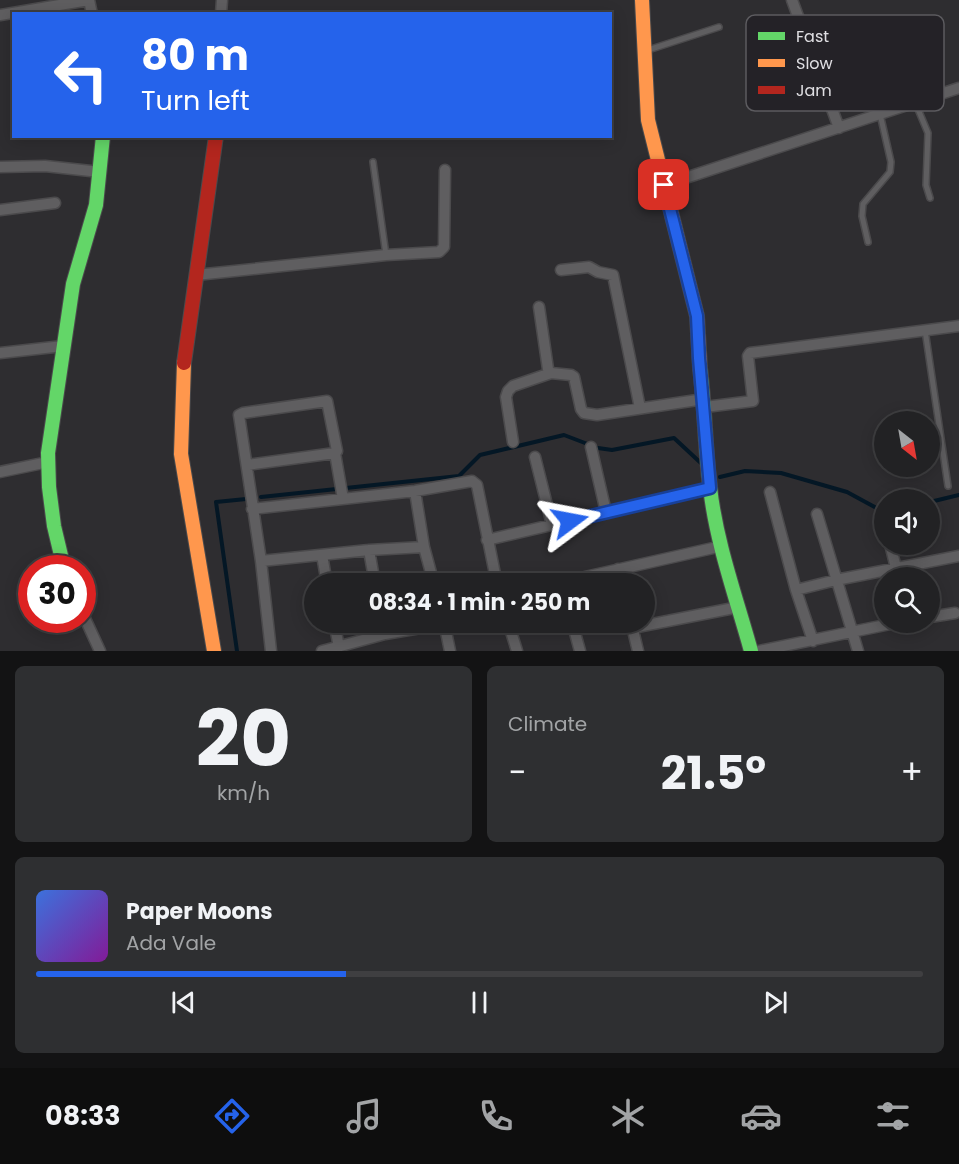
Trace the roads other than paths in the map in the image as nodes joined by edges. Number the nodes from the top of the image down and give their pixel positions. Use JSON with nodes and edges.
{"nodes":[{"id":1,"x":89,"y":0,"type":"edge"},
{"id":2,"x":642,"y":0,"type":"edge"},
{"id":3,"x":792,"y":0,"type":"edge"},
{"id":4,"x":18,"y":12,"type":"edge"},
{"id":5,"x":798,"y":15,"type":"edge"},
{"id":6,"x":718,"y":27,"type":"dead end"},
{"id":7,"x":644,"y":52,"type":"junction"},
{"id":8,"x":959,"y":88,"type":"edge"},
{"id":9,"x":944,"y":93,"type":"edge"},
{"id":10,"x":833,"y":111,"type":"edge"},
{"id":11,"x":889,"y":111,"type":"edge"},
{"id":12,"x":919,"y":111,"type":"edge"},
{"id":13,"x":880,"y":114,"type":"junction"},
{"id":14,"x":839,"y":128,"type":"junction"},
{"id":15,"x":103,"y":138,"type":"edge"},
{"id":16,"x":216,"y":138,"type":"edge"},
{"id":17,"x":373,"y":162,"type":"dead end"},
{"id":18,"x":0,"y":167,"type":"edge"},
{"id":19,"x":445,"y":170,"type":"dead end"},
{"id":20,"x":100,"y":172,"type":"junction"},
{"id":21,"x":664,"y":185,"type":"junction"},
{"id":22,"x":930,"y":198,"type":"dead end"},
{"id":23,"x":55,"y":203,"type":"dead end"},
{"id":24,"x":0,"y":210,"type":"edge"},
{"id":25,"x":868,"y":242,"type":"dead end"},
{"id":26,"x":386,"y":255,"type":"junction"},
{"id":27,"x":561,"y":270,"type":"dead end"},
{"id":28,"x":196,"y":275,"type":"junction"},
{"id":29,"x":539,"y":307,"type":"dead end"},
{"id":30,"x":959,"y":326,"type":"edge"},
{"id":31,"x":925,"y":330,"type":"junction"},
{"id":32,"x":63,"y":346,"type":"junction"},
{"id":33,"x":0,"y":353,"type":"edge"},
{"id":34,"x":551,"y":373,"type":"junction"},
{"id":35,"x":704,"y":403,"type":"junction"},
{"id":36,"x":640,"y":408,"type":"junction"},
{"id":37,"x":513,"y":442,"type":"dead end"},
{"id":38,"x":591,"y":447,"type":"dead end"},
{"id":39,"x":335,"y":453,"type":"junction"},
{"id":40,"x":535,"y":457,"type":"dead end"},
{"id":41,"x":48,"y":462,"type":"junction"},
{"id":42,"x":247,"y":465,"type":"junction"},
{"id":43,"x":0,"y":472,"type":"edge"},
{"id":44,"x":948,"y":486,"type":"dead end"},
{"id":45,"x":710,"y":488,"type":"junction"},
{"id":46,"x":415,"y":491,"type":"junction"},
{"id":47,"x":342,"y":492,"type":"junction"},
{"id":48,"x":770,"y":492,"type":"dead end"},
{"id":49,"x":252,"y":509,"type":"junction"},
{"id":50,"x":606,"y":512,"type":"junction"},
{"id":51,"x":817,"y":514,"type":"dead end"},
{"id":52,"x":552,"y":525,"type":"junction"},
{"id":53,"x":488,"y":540,"type":"junction"},
{"id":54,"x":722,"y":546,"type":"junction"},
{"id":55,"x":424,"y":547,"type":"junction"},
{"id":56,"x":369,"y":550,"type":"junction"},
{"id":57,"x":61,"y":555,"type":"edge"},
{"id":58,"x":322,"y":555,"type":"junction"},
{"id":59,"x":959,"y":556,"type":"edge"},
{"id":60,"x":261,"y":561,"type":"junction"},
{"id":61,"x":901,"y":567,"type":"edge"},
{"id":62,"x":618,"y":569,"type":"junction"},
{"id":63,"x":874,"y":572,"type":"edge"},
{"id":64,"x":325,"y":573,"type":"edge"},
{"id":65,"x":373,"y":573,"type":"edge"},
{"id":66,"x":431,"y":573,"type":"edge"},
{"id":67,"x":495,"y":573,"type":"edge"},
{"id":68,"x":601,"y":573,"type":"edge"},
{"id":69,"x":619,"y":573,"type":"edge"},
{"id":70,"x":836,"y":580,"type":"junction"},
{"id":71,"x":796,"y":590,"type":"junction"},
{"id":72,"x":739,"y":607,"type":"junction"},
{"id":73,"x":955,"y":613,"type":"dead end"},
{"id":74,"x":940,"y":615,"type":"edge"},
{"id":75,"x":655,"y":621,"type":"edge"},
{"id":76,"x":874,"y":627,"type":"edge"},
{"id":77,"x":851,"y":631,"type":"junction"},
{"id":78,"x":92,"y":633,"type":"edge"},
{"id":79,"x":336,"y":633,"type":"edge"},
{"id":80,"x":390,"y":633,"type":"edge"},
{"id":81,"x":446,"y":633,"type":"edge"},
{"id":82,"x":511,"y":633,"type":"edge"},
{"id":83,"x":575,"y":633,"type":"edge"},
{"id":84,"x":634,"y":633,"type":"edge"},
{"id":85,"x":385,"y":634,"type":"joint"},
{"id":86,"x":813,"y":641,"type":"junction"},
{"id":87,"x":339,"y":647,"type":"junction"},
{"id":88,"x":100,"y":651,"type":"edge"},
{"id":89,"x":214,"y":651,"type":"edge"},
{"id":90,"x":271,"y":651,"type":"edge"},
{"id":91,"x":322,"y":651,"type":"edge"},
{"id":92,"x":450,"y":651,"type":"edge"},
{"id":93,"x":517,"y":651,"type":"edge"},
{"id":94,"x":580,"y":651,"type":"edge"},
{"id":95,"x":638,"y":651,"type":"edge"},
{"id":96,"x":751,"y":651,"type":"edge"},
{"id":97,"x":759,"y":651,"type":"edge"},
{"id":98,"x":858,"y":651,"type":"edge"}],
"edges":[{"from":1,"to":4,"type":"street"},
{"from":2,"to":7,"type":"street"},
{"from":3,"to":5,"type":"street"},
{"from":6,"to":7,"type":"lane"},
{"from":7,"to":21,"type":"street"},
{"from":8,"to":9,"type":"street"},
{"from":10,"to":14,"type":"street"},
{"from":11,"to":13,"type":"street"},
{"from":12,"to":22,"type":"lane"},
{"from":13,"to":14,"type":"street"},
{"from":13,"to":25,"type":"lane"},
{"from":14,"to":21,"type":"street"},
{"from":15,"to":20,"type":"street"},
{"from":16,"to":28,"type":"street"},
{"from":17,"to":26,"type":"lane"},
{"from":18,"to":20,"type":"street"},
{"from":19,"to":26,"type":"street"},
{"from":20,"to":32,"type":"street"},
{"from":21,"to":35,"type":"street"},
{"from":23,"to":24,"type":"street"},
{"from":26,"to":28,"type":"street"},
{"from":27,"to":36,"type":"street"},
{"from":28,"to":89,"type":"street"},
{"from":29,"to":34,"type":"street"},
{"from":30,"to":31,"type":"street"},
{"from":31,"to":35,"type":"street"},
{"from":31,"to":44,"type":"lane"},
{"from":32,"to":33,"type":"street"},
{"from":32,"to":41,"type":"street"},
{"from":34,"to":36,"type":"street"},
{"from":34,"to":37,"type":"street"},
{"from":35,"to":36,"type":"street"},
{"from":35,"to":45,"type":"street"},
{"from":38,"to":50,"type":"street"},
{"from":39,"to":42,"type":"street"},
{"from":39,"to":42,"type":"street"},
{"from":39,"to":47,"type":"street"},
{"from":40,"to":52,"type":"street"},
{"from":41,"to":43,"type":"street"},
{"from":41,"to":57,"type":"street"},
{"from":42,"to":49,"type":"street"},
{"from":45,"to":50,"type":"street"},
{"from":45,"to":54,"type":"street"},
{"from":46,"to":47,"type":"street"},
{"from":46,"to":53,"type":"street"},
{"from":46,"to":55,"type":"street"},
{"from":47,"to":49,"type":"street"},
{"from":48,"to":71,"type":"street"},
{"from":49,"to":60,"type":"street"},
{"from":50,"to":52,"type":"street"},
{"from":51,"to":70,"type":"street"},
{"from":52,"to":53,"type":"street"},
{"from":53,"to":67,"type":"street"},
{"from":54,"to":62,"type":"street"},
{"from":54,"to":72,"type":"street"},
{"from":55,"to":56,"type":"street"},
{"from":55,"to":66,"type":"street"},
{"from":56,"to":58,"type":"street"},
{"from":56,"to":65,"type":"street"},
{"from":58,"to":60,"type":"street"},
{"from":58,"to":64,"type":"street"},
{"from":59,"to":61,"type":"street"},
{"from":60,"to":90,"type":"street"},
{"from":62,"to":68,"type":"street"},
{"from":62,"to":69,"type":"street"},
{"from":63,"to":70,"type":"street"},
{"from":70,"to":71,"type":"street"},
{"from":70,"to":77,"type":"street"},
{"from":71,"to":86,"type":"street"},
{"from":72,"to":75,"type":"street"},
{"from":72,"to":96,"type":"street"},
{"from":73,"to":74,"type":"street"},
{"from":76,"to":77,"type":"street"},
{"from":77,"to":86,"type":"street"},
{"from":77,"to":98,"type":"street"},
{"from":78,"to":88,"type":"street"},
{"from":79,"to":87,"type":"street"},
{"from":80,"to":85,"type":"street"},
{"from":81,"to":92,"type":"street"},
{"from":82,"to":93,"type":"street"},
{"from":83,"to":94,"type":"street"},
{"from":84,"to":95,"type":"street"},
{"from":85,"to":87,"type":"street"},
{"from":86,"to":97,"type":"street"},
{"from":87,"to":91,"type":"street"}]}
